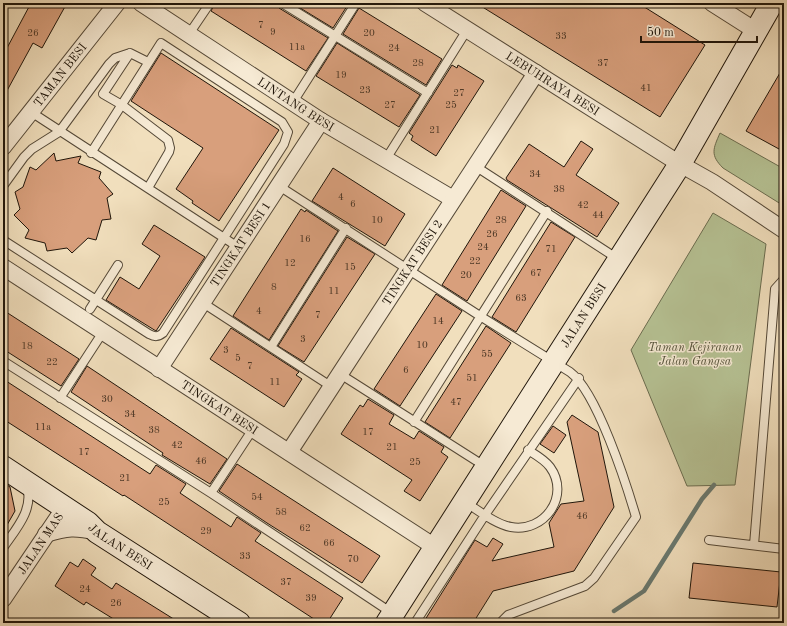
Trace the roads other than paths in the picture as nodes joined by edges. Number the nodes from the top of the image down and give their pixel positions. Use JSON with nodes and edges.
{"nodes":[{"id":1,"x":117,"y":3,"type":"edge"},
{"id":2,"x":142,"y":3,"type":"edge"},
{"id":3,"x":210,"y":3,"type":"edge"},
{"id":4,"x":282,"y":3,"type":"edge"},
{"id":5,"x":356,"y":3,"type":"edge"},
{"id":6,"x":425,"y":3,"type":"edge"},
{"id":7,"x":712,"y":3,"type":"edge"},
{"id":8,"x":772,"y":3,"type":"edge"},
{"id":9,"x":467,"y":30,"type":"junction"},
{"id":10,"x":756,"y":31,"type":"junction"},
{"id":11,"x":190,"y":34,"type":"junction"},
{"id":12,"x":335,"y":36,"type":"junction"},
{"id":13,"x":130,"y":53,"type":"junction"},
{"id":14,"x":148,"y":62,"type":"junction"},
{"id":15,"x":536,"y":73,"type":"junction"},
{"id":16,"x":428,"y":93,"type":"junction"},
{"id":17,"x":293,"y":102,"type":"junction"},
{"id":18,"x":122,"y":105,"type":"junction"},
{"id":19,"x":31,"y":112,"type":"junction"},
{"id":20,"x":322,"y":121,"type":"junction"},
{"id":21,"x":59,"y":132,"type":"junction"},
{"id":22,"x":3,"y":147,"type":"edge"},
{"id":23,"x":91,"y":153,"type":"junction"},
{"id":24,"x":386,"y":159,"type":"junction"},
{"id":25,"x":680,"y":164,"type":"junction"},
{"id":26,"x":476,"y":166,"type":"junction"},
{"id":27,"x":3,"y":186,"type":"edge"},
{"id":28,"x":279,"y":186,"type":"junction"},
{"id":29,"x":148,"y":188,"type":"junction"},
{"id":30,"x":453,"y":200,"type":"junction"},
{"id":31,"x":547,"y":211,"type":"junction"},
{"id":32,"x":346,"y":228,"type":"junction"},
{"id":33,"x":784,"y":230,"type":"edge"},
{"id":34,"x":224,"y":237,"type":"junction"},
{"id":35,"x":3,"y":240,"type":"edge"},
{"id":36,"x":238,"y":247,"type":"junction"},
{"id":37,"x":619,"y":260,"type":"junction"},
{"id":38,"x":118,"y":265,"type":"dead end"},
{"id":39,"x":3,"y":267,"type":"edge"},
{"id":40,"x":409,"y":270,"type":"junction"},
{"id":41,"x":784,"y":279,"type":"edge"},
{"id":42,"x":96,"y":300,"type":"junction"},
{"id":43,"x":203,"y":303,"type":"junction"},
{"id":44,"x":90,"y":309,"type":"dead end"},
{"id":45,"x":480,"y":316,"type":"junction"},
{"id":46,"x":103,"y":332,"type":"junction"},
{"id":47,"x":271,"y":347,"type":"junction"},
{"id":48,"x":3,"y":361,"type":"edge"},
{"id":49,"x":554,"y":362,"type":"junction"},
{"id":50,"x":159,"y":369,"type":"junction"},
{"id":51,"x":579,"y":378,"type":"junction"},
{"id":52,"x":336,"y":380,"type":"junction"},
{"id":53,"x":60,"y":398,"type":"junction"},
{"id":54,"x":414,"y":422,"type":"junction"},
{"id":55,"x":253,"y":429,"type":"junction"},
{"id":56,"x":528,"y":450,"type":"junction"},
{"id":57,"x":289,"y":452,"type":"junction"},
{"id":58,"x":3,"y":467,"type":"edge"},
{"id":59,"x":486,"y":467,"type":"junction"},
{"id":60,"x":24,"y":481,"type":"junction"},
{"id":61,"x":211,"y":493,"type":"junction"},
{"id":62,"x":464,"y":502,"type":"junction"},
{"id":63,"x":65,"y":507,"type":"junction"},
{"id":64,"x":485,"y":515,"type":"junction"},
{"id":65,"x":97,"y":532,"type":"junction"},
{"id":66,"x":46,"y":534,"type":"junction"},
{"id":67,"x":709,"y":540,"type":"dead end"},
{"id":68,"x":754,"y":545,"type":"junction"},
{"id":69,"x":435,"y":547,"type":"junction"},
{"id":70,"x":3,"y":548,"type":"edge"},
{"id":71,"x":784,"y":549,"type":"edge"},
{"id":72,"x":3,"y":599,"type":"edge"},
{"id":73,"x":390,"y":618,"type":"edge"},
{"id":74,"x":239,"y":623,"type":"edge"},
{"id":75,"x":415,"y":623,"type":"edge"},
{"id":76,"x":500,"y":623,"type":"edge"}],
"edges":[{"from":1,"to":19,"type":"street","name":"TAMAN BESI"},
{"from":2,"to":11,"type":"street","name":"LINTANG BESI"},
{"from":3,"to":11,"type":"lane"},
{"from":4,"to":12,"type":"lane"},
{"from":5,"to":12,"type":"lane"},
{"from":6,"to":9,"type":"street","name":"LEBUHRAYA BESI"},
{"from":7,"to":10,"type":"street"},
{"from":8,"to":10,"type":"street","name":"JALAN BESI"},
{"from":9,"to":15,"type":"street","name":"LEBUHRAYA BESI"},
{"from":9,"to":16,"type":"lane"},
{"from":10,"to":25,"type":"street","name":"JALAN BESI"},
{"from":11,"to":17,"type":"street","name":"LINTANG BESI"},
{"from":12,"to":16,"type":"lane"},
{"from":12,"to":17,"type":"lane"},
{"from":13,"to":14,"type":"lane"},
{"from":13,"to":18,"type":"lane"},
{"from":13,"to":21,"type":"lane"},
{"from":14,"to":18,"type":"lane"},
{"from":14,"to":34,"type":"lane"},
{"from":15,"to":25,"type":"street","name":"LEBUHRAYA BESI"},
{"from":15,"to":26,"type":"street","name":"TINGKAT BESI 2"},
{"from":16,"to":24,"type":"lane"},
{"from":17,"to":20,"type":"street","name":"LINTANG BESI"},
{"from":18,"to":23,"type":"lane"},
{"from":18,"to":29,"type":"lane"},
{"from":19,"to":21,"type":"lane"},
{"from":19,"to":22,"type":"street","name":"TAMAN BESI"},
{"from":20,"to":24,"type":"street","name":"LINTANG BESI"},
{"from":20,"to":28,"type":"street","name":"TINGKAT BESI 1"},
{"from":21,"to":23,"type":"lane"},
{"from":21,"to":27,"type":"lane"},
{"from":23,"to":29,"type":"lane"},
{"from":24,"to":30,"type":"street","name":"LINTANG BESI"},
{"from":25,"to":33,"type":"street","name":"LEBUHRAYA BESI"},
{"from":25,"to":37,"type":"street","name":"JALAN BESI"},
{"from":26,"to":30,"type":"street","name":"TINGKAT BESI 2"},
{"from":26,"to":31,"type":"lane"},
{"from":28,"to":32,"type":"lane"},
{"from":28,"to":36,"type":"street","name":"TINGKAT BESI 1"},
{"from":29,"to":34,"type":"lane"},
{"from":30,"to":40,"type":"street","name":"TINGKAT BESI 2"},
{"from":31,"to":37,"type":"lane"},
{"from":31,"to":45,"type":"lane"},
{"from":32,"to":40,"type":"lane"},
{"from":32,"to":47,"type":"lane"},
{"from":34,"to":36,"type":"lane"},
{"from":34,"to":42,"type":"lane"},
{"from":35,"to":42,"type":"lane"},
{"from":36,"to":43,"type":"street","name":"TINGKAT BESI 1"},
{"from":37,"to":49,"type":"street","name":"JALAN BESI"},
{"from":38,"to":42,"type":"lane"},
{"from":39,"to":46,"type":"street","name":"TINGKAT BESI"},
{"from":40,"to":45,"type":"lane"},
{"from":40,"to":52,"type":"street","name":"TINGKAT BESI 2"},
{"from":41,"to":68,"type":"lane"},
{"from":42,"to":44,"type":"lane"},
{"from":43,"to":47,"type":"lane"},
{"from":43,"to":50,"type":"street","name":"TINGKAT BESI 1"},
{"from":45,"to":49,"type":"lane"},
{"from":45,"to":54,"type":"lane"},
{"from":46,"to":50,"type":"street","name":"TINGKAT BESI"},
{"from":46,"to":53,"type":"lane"},
{"from":47,"to":52,"type":"lane"},
{"from":48,"to":53,"type":"lane"},
{"from":49,"to":51,"type":"lane"},
{"from":49,"to":59,"type":"street","name":"JALAN BESI"},
{"from":50,"to":55,"type":"street","name":"TINGKAT BESI"},
{"from":51,"to":56,"type":"lane"},
{"from":51,"to":76,"type":"lane"},
{"from":52,"to":54,"type":"lane"},
{"from":52,"to":57,"type":"street","name":"TINGKAT BESI 2"},
{"from":53,"to":61,"type":"lane"},
{"from":54,"to":59,"type":"lane"},
{"from":55,"to":57,"type":"street","name":"TINGKAT BESI"},
{"from":55,"to":61,"type":"lane"},
{"from":56,"to":64,"type":"lane"},
{"from":56,"to":64,"type":"lane"},
{"from":57,"to":69,"type":"street","name":"TINGKAT BESI"},
{"from":58,"to":60,"type":"street","name":"JALAN BESI"},
{"from":59,"to":62,"type":"street","name":"JALAN BESI"},
{"from":60,"to":63,"type":"street","name":"JALAN BESI"},
{"from":60,"to":70,"type":"lane"},
{"from":61,"to":73,"type":"lane"},
{"from":62,"to":64,"type":"lane"},
{"from":62,"to":69,"type":"street","name":"JALAN BESI"},
{"from":63,"to":65,"type":"street","name":"JALAN BESI"},
{"from":63,"to":66,"type":"street","name":"JALAN MAS"},
{"from":64,"to":75,"type":"lane"},
{"from":65,"to":66,"type":"street"},
{"from":65,"to":74,"type":"street","name":"JALAN BESI"},
{"from":66,"to":72,"type":"street","name":"JALAN MAS"},
{"from":67,"to":68,"type":"lane"},
{"from":68,"to":71,"type":"lane"},
{"from":69,"to":73,"type":"street","name":"JALAN BESI"}]}
